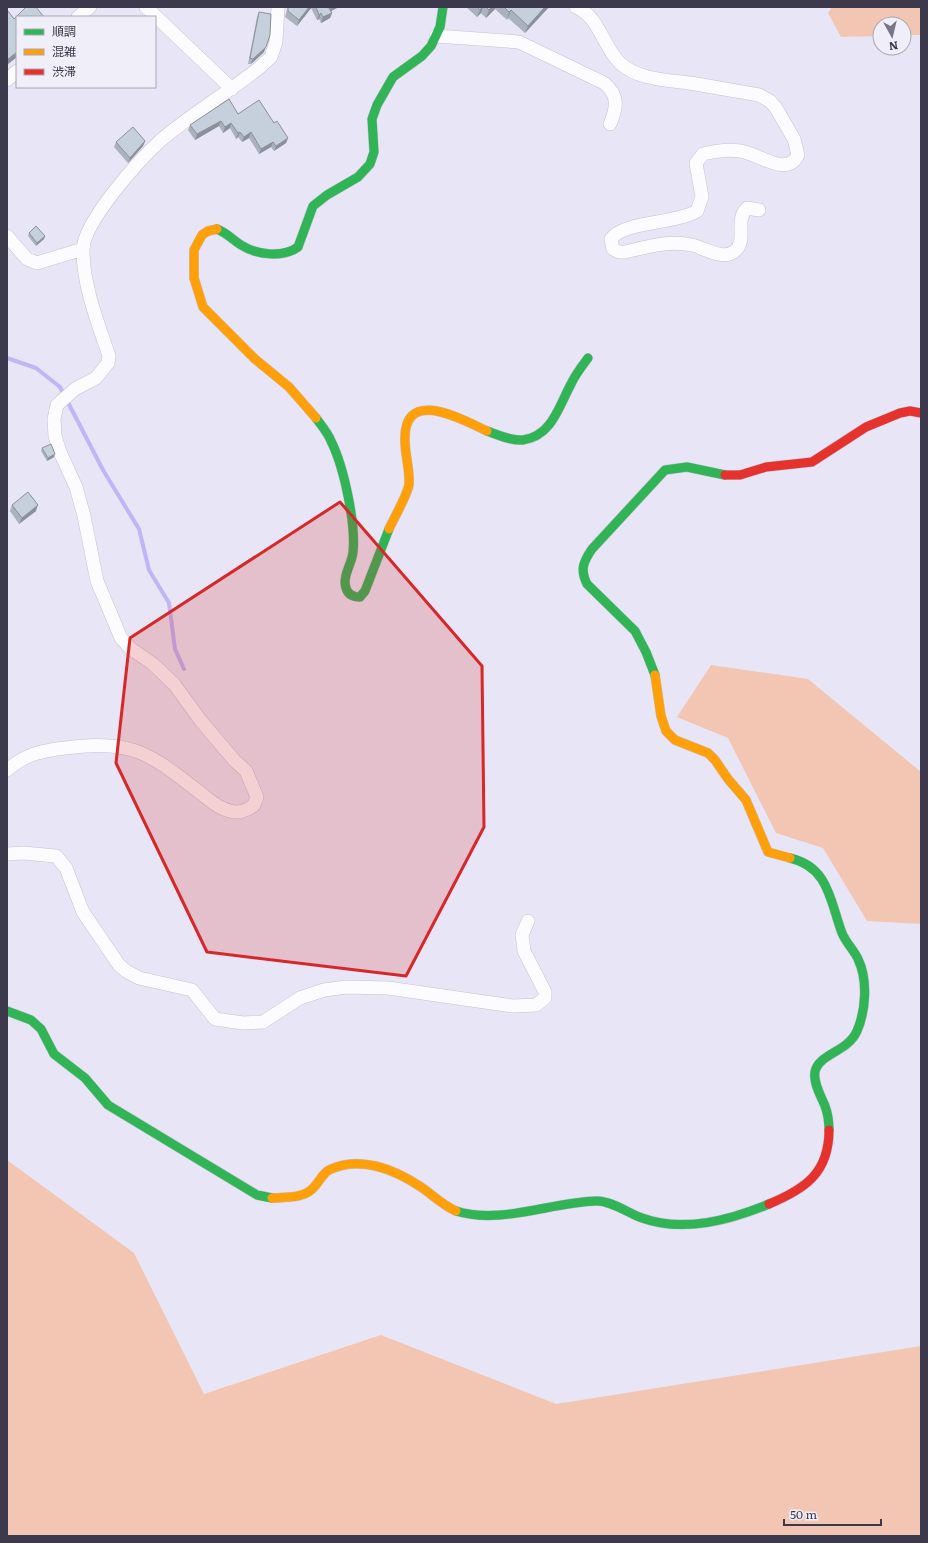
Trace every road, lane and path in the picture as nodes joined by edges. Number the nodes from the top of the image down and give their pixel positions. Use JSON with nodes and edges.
{"nodes":[{"id":1,"x":90,"y":7,"type":"edge"},
{"id":2,"x":146,"y":7,"type":"edge"},
{"id":3,"x":443,"y":7,"type":"edge"},
{"id":4,"x":576,"y":7,"type":"edge"},
{"id":5,"x":280,"y":9,"type":"edge"},
{"id":6,"x":79,"y":16,"type":"edge"},
{"id":7,"x":155,"y":16,"type":"edge"},
{"id":8,"x":156,"y":17,"type":"edge"},
{"id":9,"x":436,"y":36,"type":"junction"},
{"id":10,"x":16,"y":72,"type":"edge"},
{"id":11,"x":7,"y":80,"type":"edge"},
{"id":12,"x":232,"y":89,"type":"junction"},
{"id":13,"x":610,"y":124,"type":"dead end"},
{"id":14,"x":759,"y":210,"type":"dead end"},
{"id":15,"x":7,"y":236,"type":"edge"},
{"id":16,"x":83,"y":249,"type":"junction"},
{"id":17,"x":588,"y":358,"type":"dead end"},
{"id":18,"x":921,"y":413,"type":"edge"},
{"id":19,"x":7,"y":770,"type":"edge"},
{"id":20,"x":7,"y":854,"type":"edge"},
{"id":21,"x":528,"y":921,"type":"dead end"},
{"id":22,"x":7,"y":1011,"type":"edge"}],
"edges":[{"from":1,"to":6,"type":"street"},
{"from":2,"to":7,"type":"street"},
{"from":3,"to":9,"type":"street"},
{"from":4,"to":14,"type":"street"},
{"from":5,"to":12,"type":"street"},
{"from":8,"to":12,"type":"street"},
{"from":9,"to":13,"type":"street"},
{"from":9,"to":17,"type":"street"},
{"from":10,"to":11,"type":"street"},
{"from":12,"to":16,"type":"street"},
{"from":15,"to":16,"type":"street"},
{"from":16,"to":19,"type":"street"},
{"from":18,"to":22,"type":"street"},
{"from":20,"to":21,"type":"street"}]}
